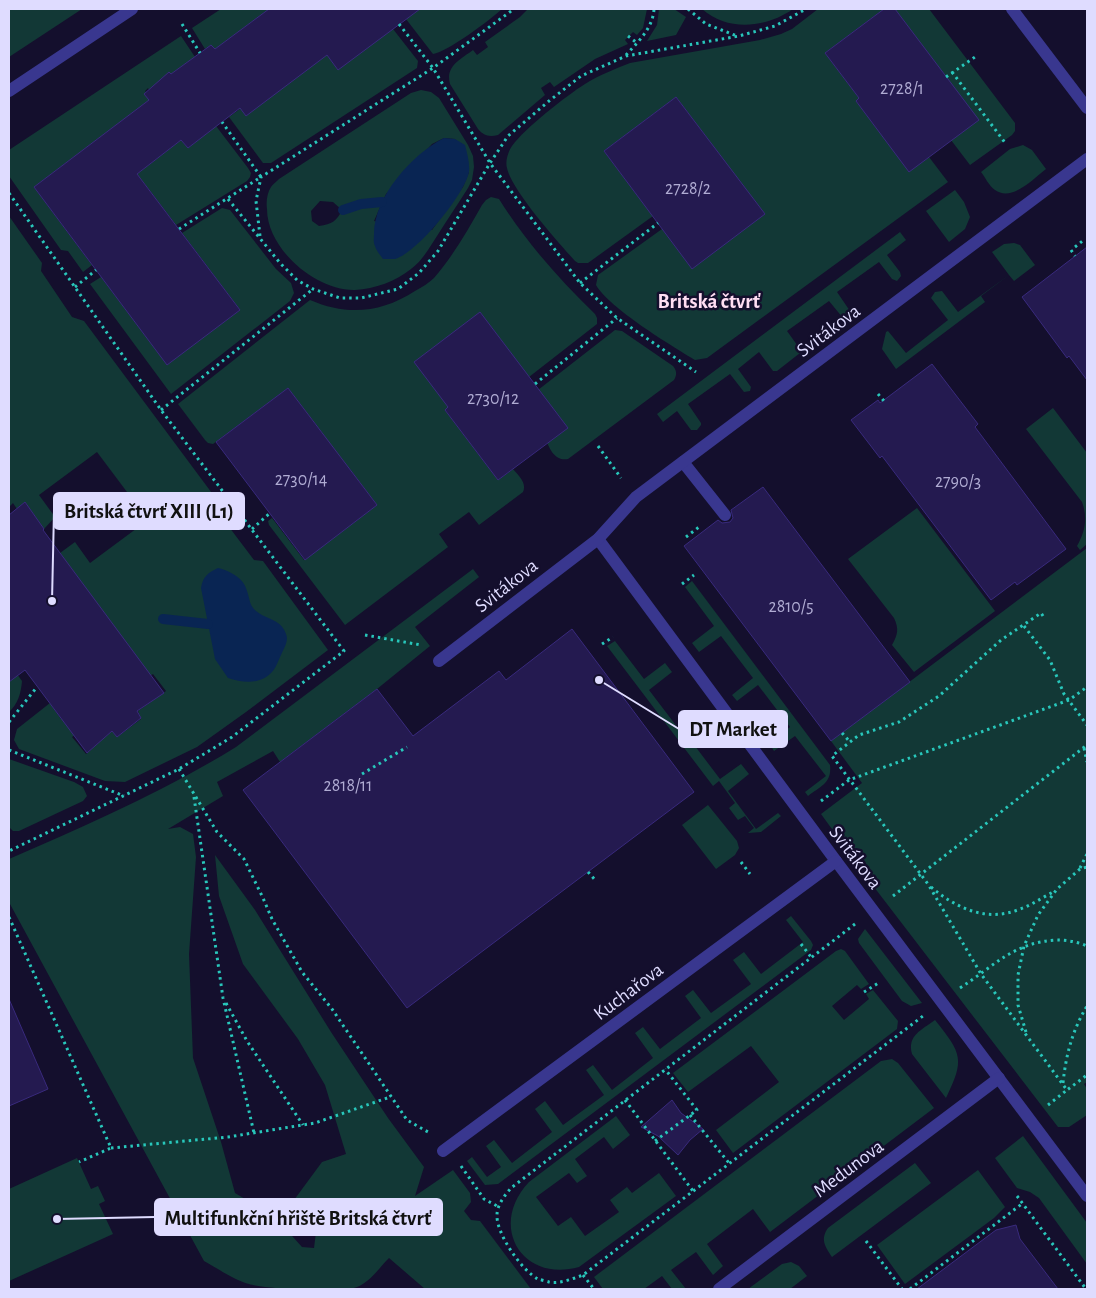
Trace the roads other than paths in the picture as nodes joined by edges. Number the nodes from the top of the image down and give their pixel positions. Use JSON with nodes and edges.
{"nodes":[{"id":1,"x":132,"y":9,"type":"edge"},
{"id":2,"x":1012,"y":9,"type":"edge"},
{"id":3,"x":9,"y":91,"type":"edge"},
{"id":4,"x":1087,"y":108,"type":"edge"},
{"id":5,"x":1087,"y":160,"type":"edge"},
{"id":6,"x":683,"y":462,"type":"junction"},
{"id":7,"x":725,"y":515,"type":"dead end"},
{"id":8,"x":598,"y":539,"type":"junction"},
{"id":9,"x":438,"y":661,"type":"dead end"},
{"id":10,"x":836,"y":861,"type":"junction"},
{"id":11,"x":999,"y":1078,"type":"junction"},
{"id":12,"x":443,"y":1151,"type":"dead end"},
{"id":13,"x":1087,"y":1196,"type":"edge"},
{"id":14,"x":719,"y":1289,"type":"edge"}],
"edges":[{"from":1,"to":3,"type":"street"},
{"from":2,"to":4,"type":"street"},
{"from":5,"to":6,"type":"street","name":"Svitákova"},
{"from":6,"to":7,"type":"street"},
{"from":6,"to":8,"type":"street","name":"Svitákova"},
{"from":8,"to":9,"type":"street","name":"Svitákova"},
{"from":8,"to":10,"type":"street","name":"Svitákova"},
{"from":10,"to":11,"type":"street","name":"Svitákova"},
{"from":10,"to":12,"type":"street","name":"Kuchařova"},
{"from":11,"to":13,"type":"street","name":"Svitákova"},
{"from":11,"to":14,"type":"street","name":"Medunova"}]}
